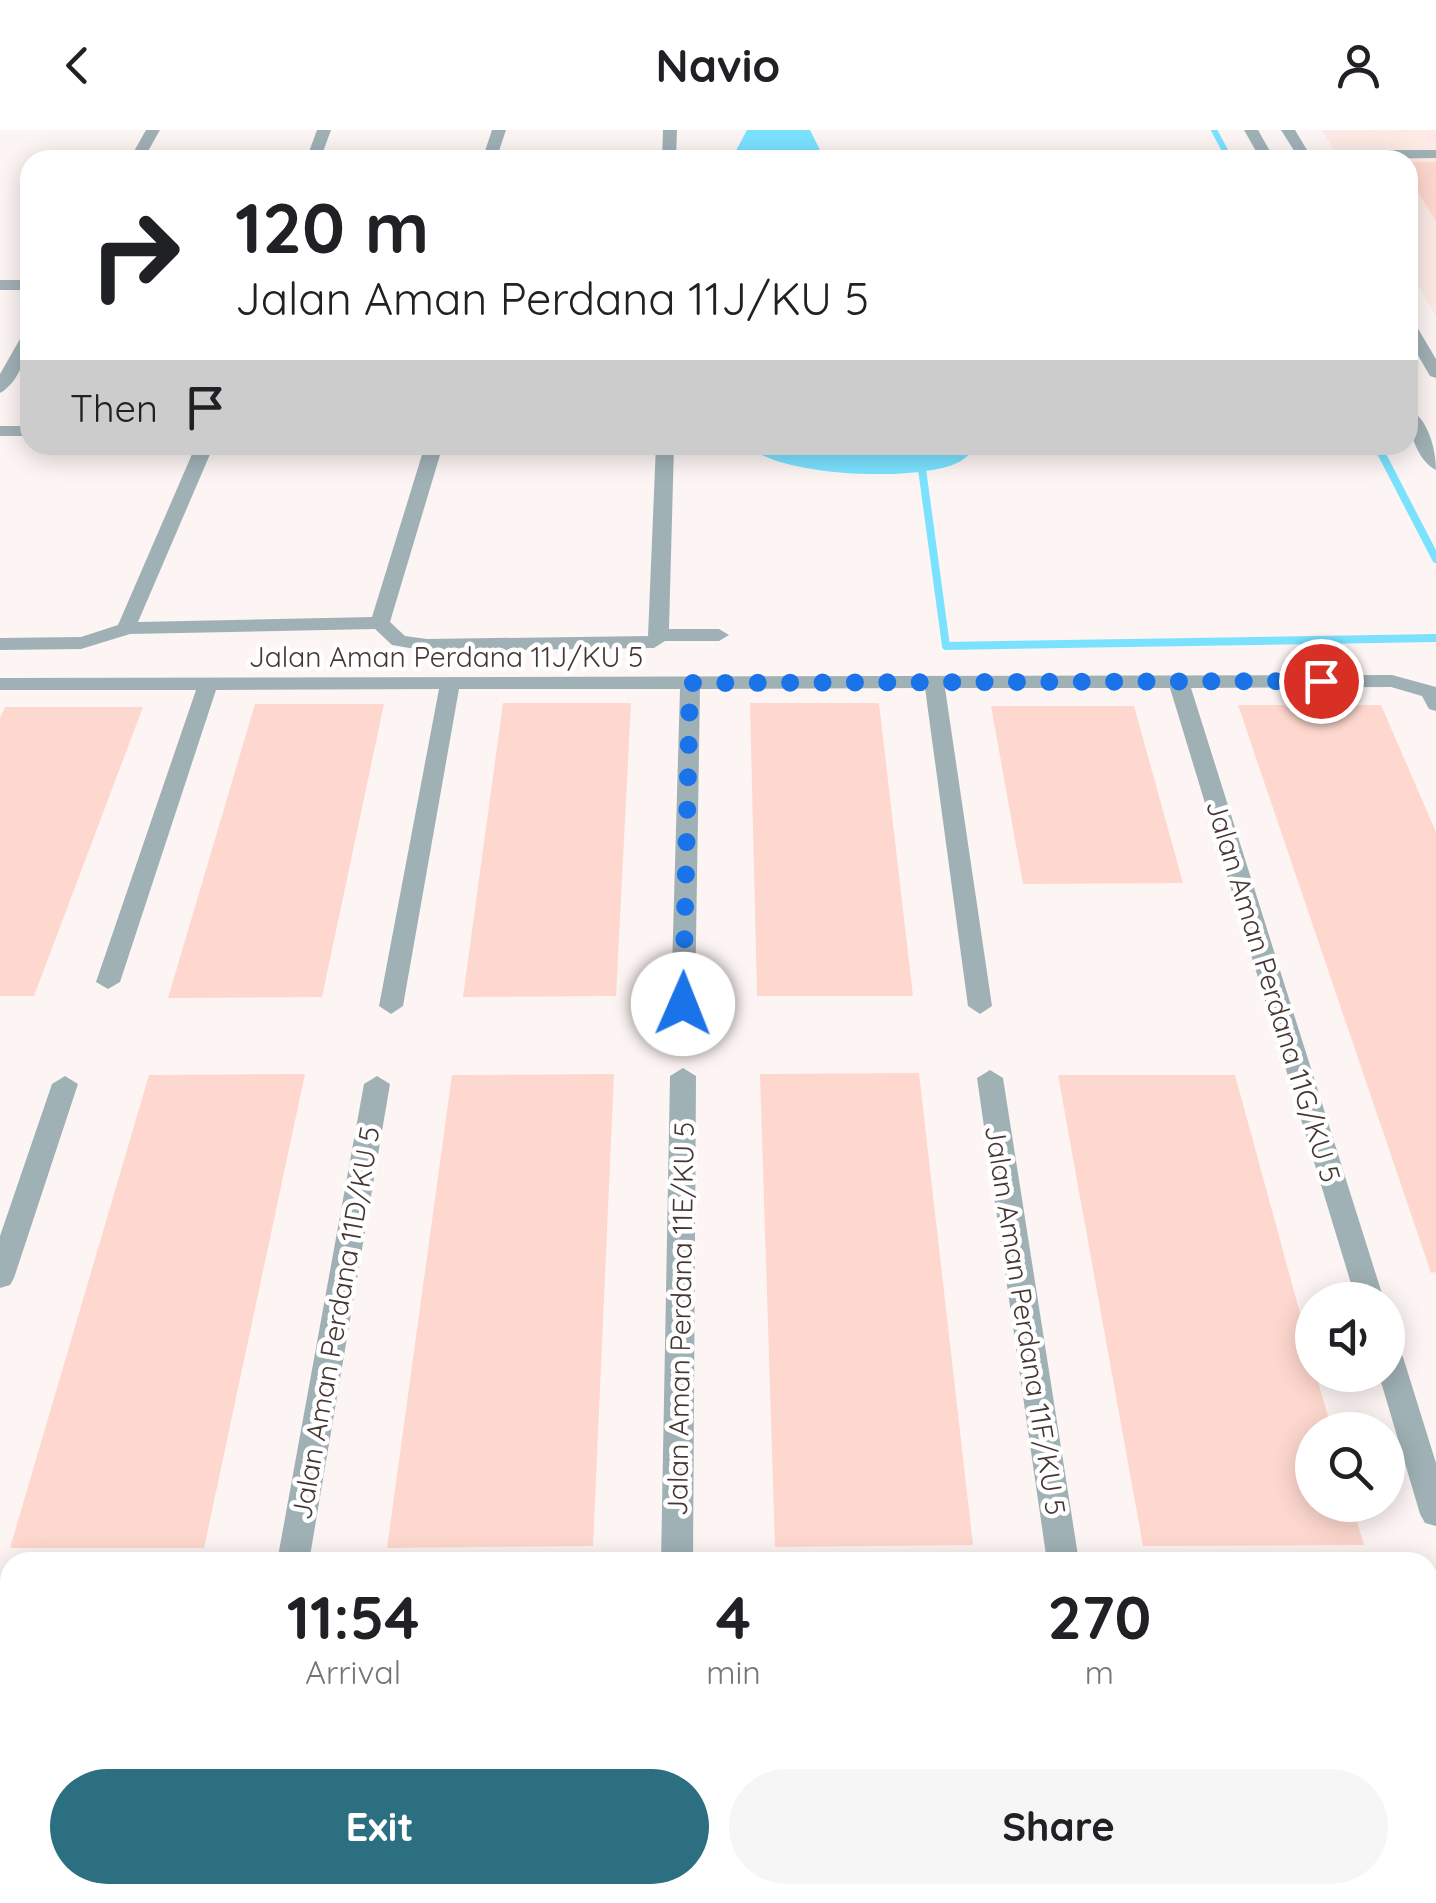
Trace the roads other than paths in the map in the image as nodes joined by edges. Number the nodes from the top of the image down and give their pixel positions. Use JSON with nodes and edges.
{"nodes":[{"id":1,"x":1418,"y":343,"type":"edge"},
{"id":2,"x":20,"y":353,"type":"edge"},
{"id":3,"x":1436,"y":373,"type":"edge"},
{"id":4,"x":0,"y":388,"type":"edge"},
{"id":5,"x":1418,"y":432,"type":"edge"},
{"id":6,"x":201,"y":455,"type":"edge"},
{"id":7,"x":431,"y":455,"type":"edge"},
{"id":8,"x":665,"y":455,"type":"edge"},
{"id":9,"x":1436,"y":465,"type":"edge"},
{"id":10,"x":380,"y":623,"type":"junction"},
{"id":11,"x":126,"y":628,"type":"junction"},
{"id":12,"x":660,"y":635,"type":"junction"},
{"id":13,"x":719,"y":636,"type":"dead end"},
{"id":14,"x":0,"y":644,"type":"edge"},
{"id":15,"x":934,"y":682,"type":"junction"},
{"id":16,"x":1179,"y":682,"type":"junction"},
{"id":17,"x":690,"y":683,"type":"junction"},
{"id":18,"x":0,"y":684,"type":"edge"},
{"id":19,"x":208,"y":684,"type":"junction"},
{"id":20,"x":450,"y":684,"type":"junction"},
{"id":21,"x":1433,"y":698,"type":"edge"},
{"id":22,"x":108,"y":982,"type":"dead end"},
{"id":23,"x":683,"y":1004,"type":"dead end"},
{"id":24,"x":391,"y":1006,"type":"dead end"},
{"id":25,"x":980,"y":1006,"type":"dead end"},
{"id":26,"x":683,"y":1076,"type":"dead end"},
{"id":27,"x":990,"y":1078,"type":"dead end"},
{"id":28,"x":66,"y":1084,"type":"dead end"},
{"id":29,"x":377,"y":1084,"type":"dead end"},
{"id":30,"x":0,"y":1278,"type":"edge"},
{"id":31,"x":1364,"y":1282,"type":"edge"},
{"id":32,"x":1399,"y":1392,"type":"edge"},
{"id":33,"x":1436,"y":1514,"type":"edge"},
{"id":34,"x":295,"y":1552,"type":"edge"},
{"id":35,"x":676,"y":1552,"type":"edge"},
{"id":36,"x":1061,"y":1552,"type":"edge"}],
"edges":[{"from":1,"to":3,"type":"street"},
{"from":2,"to":4,"type":"street"},
{"from":5,"to":9,"type":"street"},
{"from":6,"to":11,"type":"street"},
{"from":7,"to":10,"type":"street"},
{"from":8,"to":12,"type":"street"},
{"from":10,"to":11,"type":"street"},
{"from":10,"to":12,"type":"street"},
{"from":11,"to":14,"type":"street"},
{"from":12,"to":13,"type":"street"},
{"from":15,"to":16,"type":"street","name":"Jalan Aman Perdana 11J/KU 5"},
{"from":15,"to":17,"type":"street","name":"Jalan Aman Perdana 11J/KU 5"},
{"from":15,"to":25,"type":"street"},
{"from":16,"to":21,"type":"street","name":"Jalan Aman Perdana 11J/KU 5"},
{"from":16,"to":31,"type":"street","name":"Jalan Aman Perdana 11G/KU 5"},
{"from":17,"to":20,"type":"street","name":"Jalan Aman Perdana 11J/KU 5"},
{"from":17,"to":23,"type":"street"},
{"from":18,"to":19,"type":"street","name":"Jalan Aman Perdana 11J/KU 5"},
{"from":19,"to":20,"type":"street","name":"Jalan Aman Perdana 11J/KU 5"},
{"from":19,"to":22,"type":"street"},
{"from":20,"to":24,"type":"street"},
{"from":26,"to":35,"type":"street","name":"Jalan Aman Perdana 11E/KU 5"},
{"from":27,"to":36,"type":"street","name":"Jalan Aman Perdana 11F/KU 5"},
{"from":28,"to":30,"type":"street"},
{"from":29,"to":34,"type":"street","name":"Jalan Aman Perdana 11D/KU 5"},
{"from":32,"to":33,"type":"street"}]}
